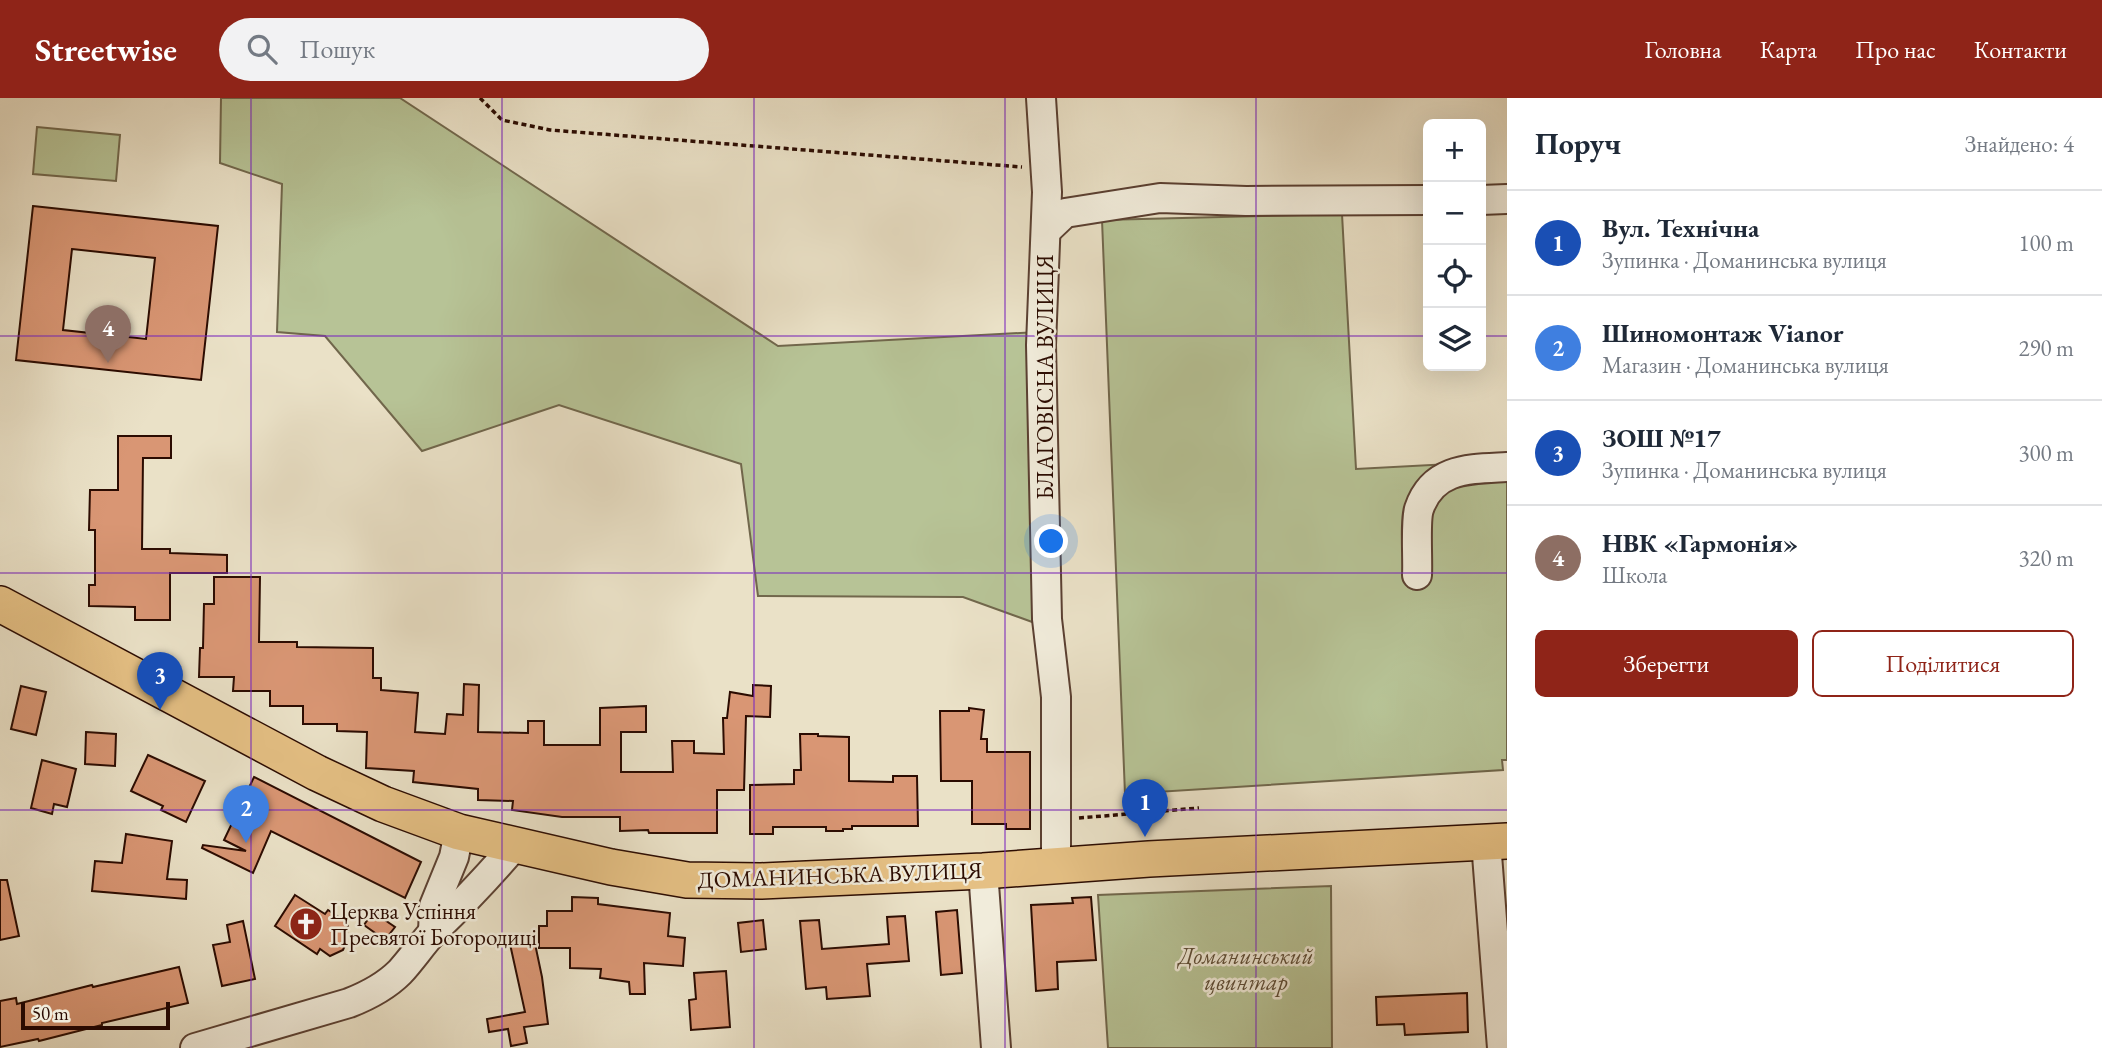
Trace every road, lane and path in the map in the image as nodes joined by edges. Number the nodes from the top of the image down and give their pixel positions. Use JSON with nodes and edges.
{"nodes":[{"id":1,"x":480,"y":98,"type":"edge"},
{"id":2,"x":1041,"y":98,"type":"edge"},
{"id":3,"x":1045,"y":169,"type":"junction"},
{"id":4,"x":1507,"y":199,"type":"edge"},
{"id":5,"x":1423,"y":200,"type":"edge"},
{"id":6,"x":1486,"y":200,"type":"edge"},
{"id":7,"x":1046,"y":231,"type":"junction"},
{"id":8,"x":1507,"y":467,"type":"edge"},
{"id":9,"x":1417,"y":575,"type":"dead end"},
{"id":10,"x":0,"y":604,"type":"edge"},
{"id":11,"x":1199,"y":808,"type":"dead end"},
{"id":12,"x":1056,"y":820,"type":"junction"},
{"id":13,"x":459,"y":832,"type":"junction"},
{"id":14,"x":1497,"y":841,"type":"edge"},
{"id":15,"x":515,"y":845,"type":"junction"},
{"id":16,"x":1056,"y":865,"type":"junction"},
{"id":17,"x":983,"y":871,"type":"junction"},
{"id":18,"x":433,"y":933,"type":"junction"},
{"id":19,"x":194,"y":1048,"type":"edge"},
{"id":20,"x":996,"y":1048,"type":"edge"},
{"id":21,"x":1502,"y":1048,"type":"edge"}],
"edges":[{"from":1,"to":3,"type":"path"},
{"from":2,"to":3,"type":"street","name":"БЛАГОВІСНА ВУЛИЦЯ"},
{"from":3,"to":7,"type":"street","name":"БЛАГОВІСНА ВУЛИЦЯ"},
{"from":4,"to":6,"type":"street"},
{"from":5,"to":7,"type":"street"},
{"from":7,"to":12,"type":"street","name":"БЛАГОВІСНА ВУЛИЦЯ"},
{"from":8,"to":9,"type":"street"},
{"from":10,"to":13,"type":"main road","name":"ДОМАНИНСЬКА ВУЛИЦЯ"},
{"from":11,"to":12,"type":"path"},
{"from":12,"to":16,"type":"street","name":"БЛАГОВІСНА ВУЛИЦЯ"},
{"from":13,"to":15,"type":"main road","name":"ДОМАНИНСЬКА ВУЛИЦЯ"},
{"from":13,"to":18,"type":"street"},
{"from":14,"to":16,"type":"main road","name":"ДОМАНИНСЬКА ВУЛИЦЯ"},
{"from":14,"to":21,"type":"street"},
{"from":15,"to":17,"type":"main road","name":"ДОМАНИНСЬКА ВУЛИЦЯ"},
{"from":15,"to":18,"type":"street"},
{"from":16,"to":17,"type":"main road","name":"ДОМАНИНСЬКА ВУЛИЦЯ"},
{"from":17,"to":20,"type":"street"},
{"from":18,"to":19,"type":"street"}]}
